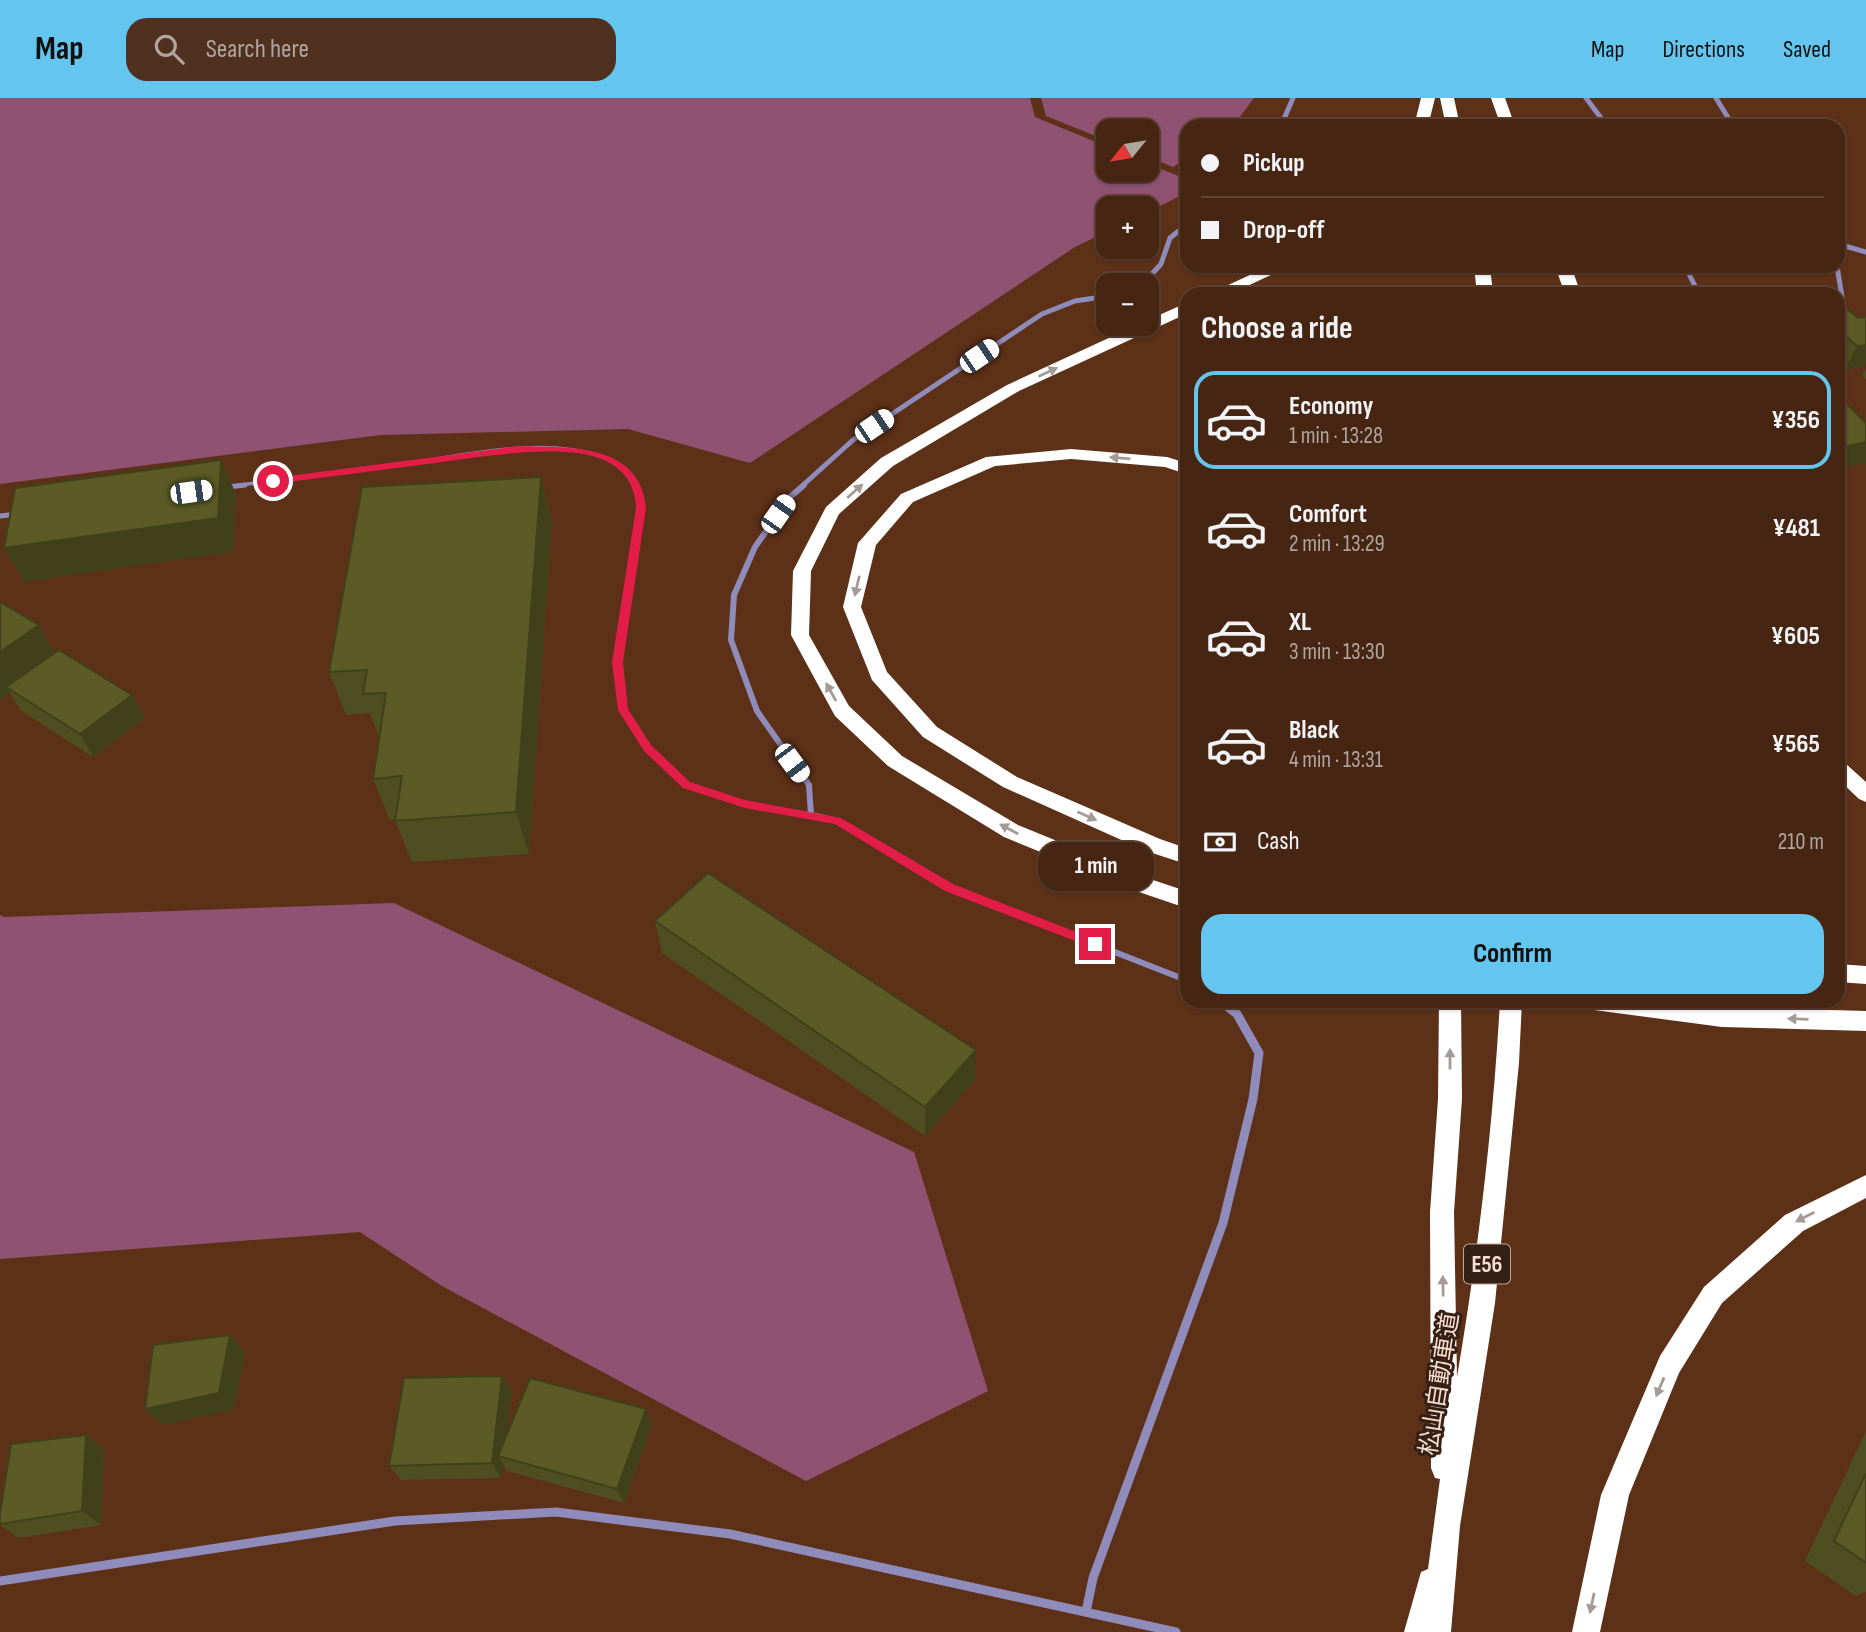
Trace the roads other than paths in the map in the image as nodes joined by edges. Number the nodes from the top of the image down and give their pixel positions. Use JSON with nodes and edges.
{"nodes":[{"id":1,"x":1293,"y":98,"type":"edge"},
{"id":2,"x":1428,"y":98,"type":"edge"},
{"id":3,"x":1447,"y":98,"type":"edge"},
{"id":4,"x":1497,"y":98,"type":"edge"},
{"id":5,"x":1586,"y":98,"type":"edge"},
{"id":6,"x":1716,"y":98,"type":"edge"},
{"id":7,"x":1284,"y":119,"type":"edge"},
{"id":8,"x":1423,"y":119,"type":"edge"},
{"id":9,"x":1452,"y":119,"type":"edge"},
{"id":10,"x":1505,"y":119,"type":"edge"},
{"id":11,"x":1602,"y":119,"type":"edge"},
{"id":12,"x":1729,"y":119,"type":"edge"},
{"id":13,"x":1180,"y":230,"type":"edge"},
{"id":14,"x":1845,"y":246,"type":"edge"},
{"id":15,"x":1866,"y":251,"type":"edge"},
{"id":16,"x":1158,"y":273,"type":"edge"},
{"id":17,"x":1266,"y":273,"type":"edge"},
{"id":18,"x":1233,"y":287,"type":"edge"},
{"id":19,"x":1096,"y":298,"type":"edge"},
{"id":20,"x":1180,"y":310,"type":"edge"},
{"id":21,"x":1180,"y":467,"type":"edge"},
{"id":22,"x":219,"y":488,"type":"edge"},
{"id":23,"x":27,"y":513,"type":"edge"},
{"id":24,"x":0,"y":516,"type":"edge"},
{"id":25,"x":1845,"y":774,"type":"edge"},
{"id":26,"x":1866,"y":794,"type":"edge"},
{"id":27,"x":811,"y":816,"type":"junction"},
{"id":28,"x":1180,"y":854,"type":"edge"},
{"id":29,"x":1180,"y":897,"type":"edge"},
{"id":30,"x":1845,"y":974,"type":"edge"},
{"id":31,"x":1866,"y":975,"type":"edge"},
{"id":32,"x":1180,"y":978,"type":"edge"},
{"id":33,"x":1229,"y":1008,"type":"edge"},
{"id":34,"x":1450,"y":1008,"type":"edge"},
{"id":35,"x":1511,"y":1008,"type":"edge"},
{"id":36,"x":1650,"y":1008,"type":"edge"},
{"id":37,"x":1866,"y":1021,"type":"edge"},
{"id":38,"x":1866,"y":1186,"type":"edge"},
{"id":39,"x":1446,"y":1525,"type":"junction"},
{"id":40,"x":0,"y":1581,"type":"edge"},
{"id":41,"x":1086,"y":1612,"type":"junction"},
{"id":42,"x":1175,"y":1632,"type":"edge"},
{"id":43,"x":1418,"y":1632,"type":"edge"},
{"id":44,"x":1437,"y":1632,"type":"edge"},
{"id":45,"x":1586,"y":1632,"type":"edge"}],
"edges":[{"from":1,"to":7,"type":"street"},
{"from":2,"to":8,"type":"highway"},
{"from":3,"to":9,"type":"highway"},
{"from":4,"to":10,"type":"highway"},
{"from":5,"to":11,"type":"street"},
{"from":6,"to":12,"type":"street"},
{"from":13,"to":16,"type":"street"},
{"from":14,"to":15,"type":"street"},
{"from":17,"to":18,"type":"highway"},
{"from":19,"to":27,"type":"street"},
{"from":29,"to":20,"type":"highway","one_way":true},
{"from":21,"to":28,"type":"highway","one_way":true},
{"from":22,"to":27,"type":"lane"},
{"from":23,"to":24,"type":"lane"},
{"from":25,"to":26,"type":"highway"},
{"from":27,"to":32,"type":"street"},
{"from":30,"to":31,"type":"highway"},
{"from":33,"to":41,"type":"street"},
{"from":39,"to":34,"type":"highway","one_way":true},
{"from":35,"to":39,"type":"highway","name":"松山自動車道","number":"E56"},
{"from":37,"to":36,"type":"highway","one_way":true},
{"from":38,"to":45,"type":"highway","one_way":true},
{"from":39,"to":43,"type":"highway","name":"松山自動車道","number":"E56"},
{"from":39,"to":44,"type":"highway","name":"松山自動車道","number":"E56"},
{"from":40,"to":41,"type":"street"},
{"from":41,"to":42,"type":"street"}]}
